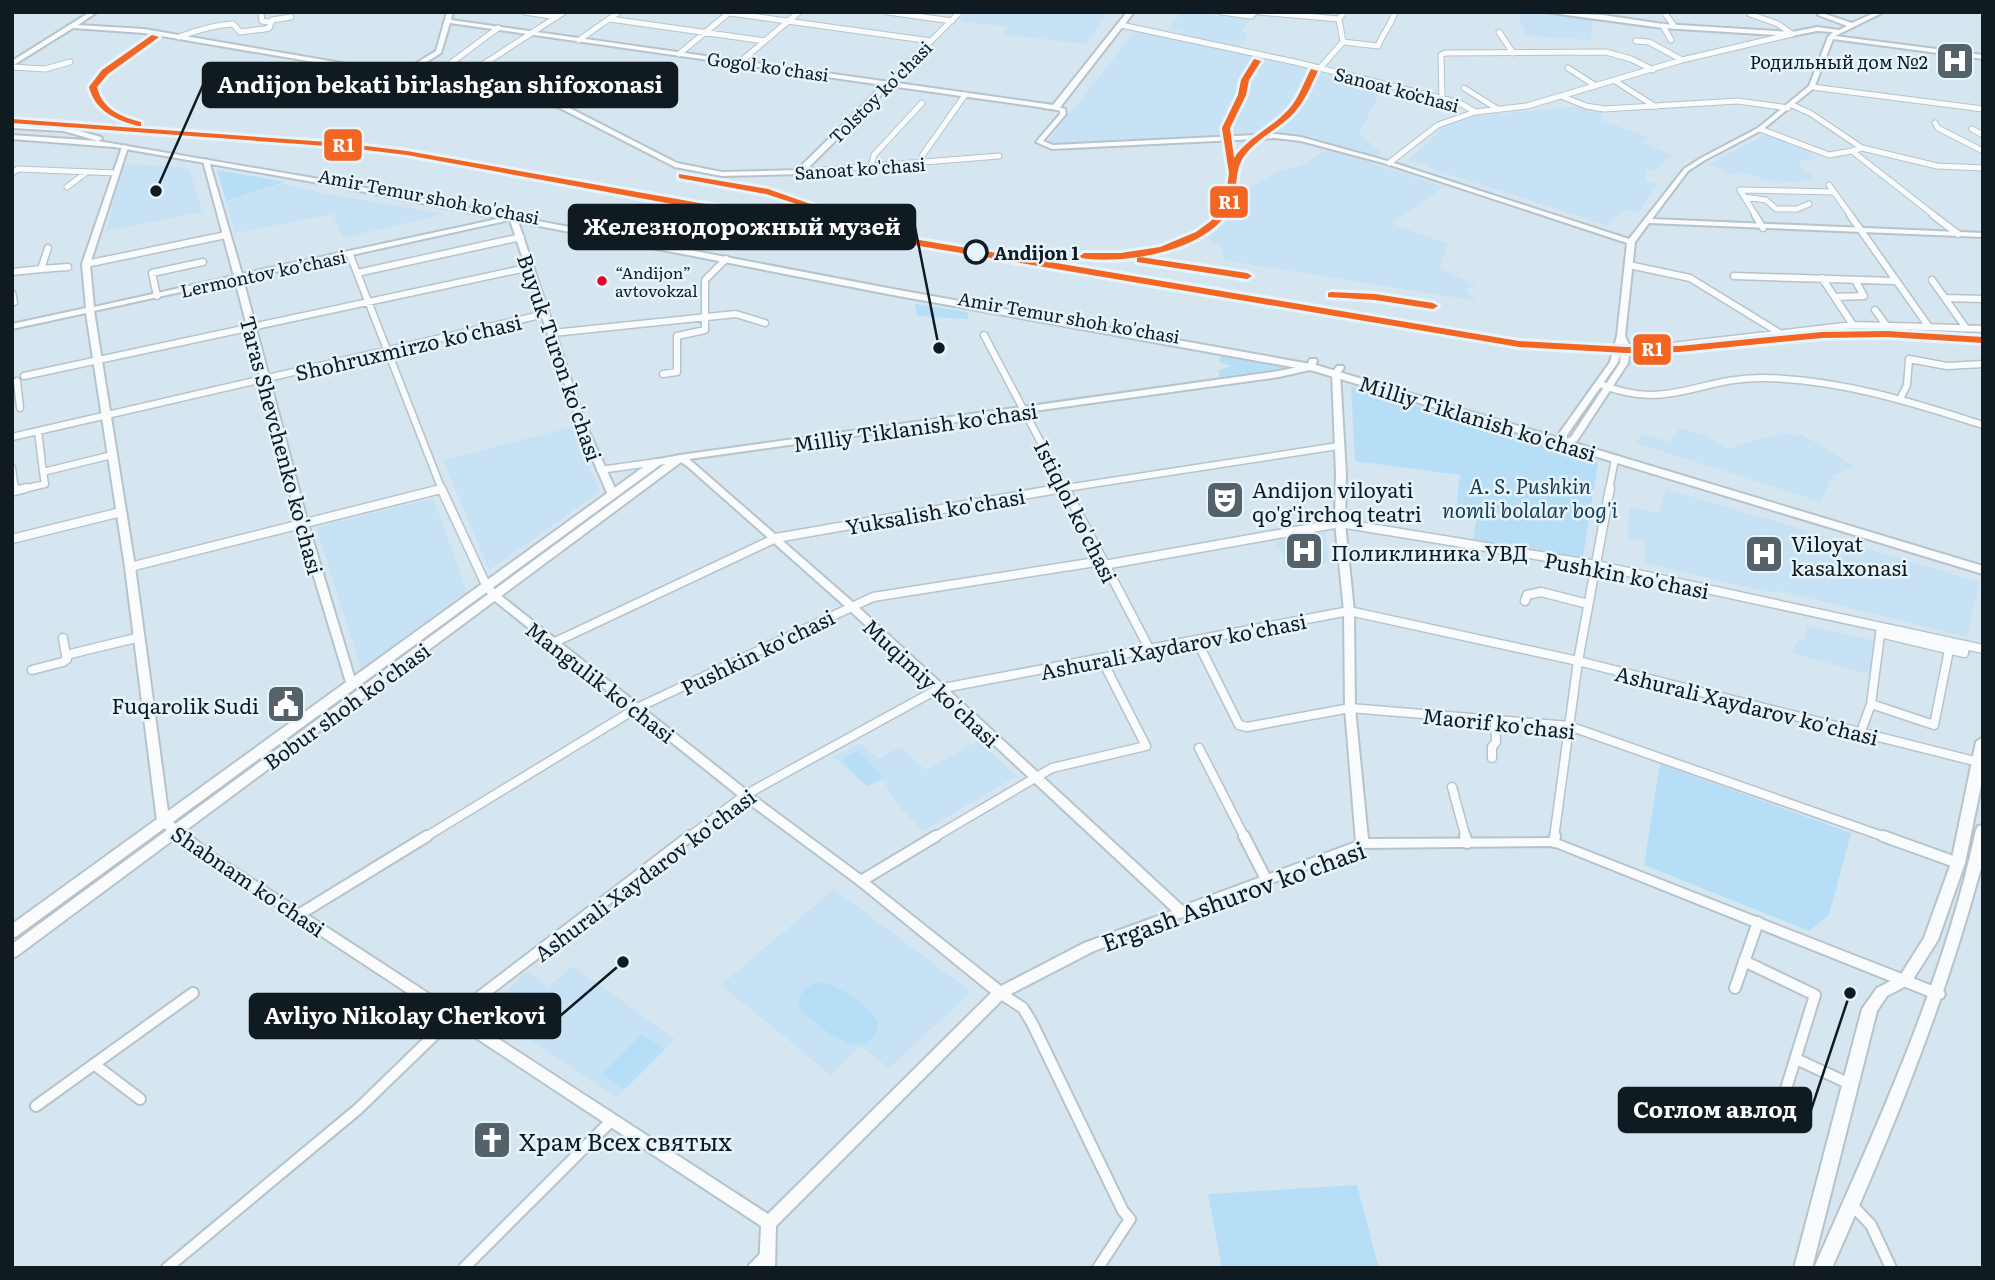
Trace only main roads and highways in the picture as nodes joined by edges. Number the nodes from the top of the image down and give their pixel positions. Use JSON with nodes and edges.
{"nodes":[{"id":1,"x":1122,"y":12,"type":"edge"},
{"id":2,"x":1131,"y":12,"type":"edge"},
{"id":3,"x":1077,"y":75,"type":"junction"},
{"id":4,"x":1070,"y":85,"type":"junction"},
{"id":5,"x":12,"y":126,"type":"edge"},
{"id":6,"x":12,"y":135,"type":"edge"},
{"id":7,"x":37,"y":137,"type":"junction"},
{"id":8,"x":102,"y":140,"type":"junction"},
{"id":9,"x":516,"y":215,"type":"junction"},
{"id":10,"x":896,"y":289,"type":"junction"},
{"id":11,"x":1338,"y":370,"type":"joint"},
{"id":12,"x":1567,"y":439,"type":"junction"},
{"id":13,"x":1983,"y":564,"type":"edge"},
{"id":14,"x":1983,"y":570,"type":"edge"},
{"id":15,"x":491,"y":592,"type":"junction"},
{"id":16,"x":1983,"y":742,"type":"edge"},
{"id":17,"x":1983,"y":831,"type":"edge"},
{"id":18,"x":1958,"y":863,"type":"junction"},
{"id":19,"x":1979,"y":870,"type":"edge"},
{"id":20,"x":12,"y":932,"type":"edge"},
{"id":21,"x":12,"y":952,"type":"edge"},
{"id":22,"x":1905,"y":980,"type":"joint"},
{"id":23,"x":1803,"y":1268,"type":"edge"},
{"id":24,"x":1823,"y":1268,"type":"edge"}],
"edges":[{"from":1,"to":3,"type":"main road"},
{"from":2,"to":3,"type":"main road"},
{"from":3,"to":4,"type":"main road"},
{"from":4,"to":4,"type":"main road"},
{"from":5,"to":7,"type":"main road"},
{"from":5,"to":8,"type":"main road"},
{"from":6,"to":7,"type":"main road","name":"Amir Temur shoh ko'chasi"},
{"from":7,"to":8,"type":"main road","name":"Amir Temur shoh ko'chasi"},
{"from":7,"to":9,"type":"main road","name":"Amir Temur shoh ko'chasi"},
{"from":8,"to":9,"type":"main road","name":"Amir Temur shoh ko'chasi"},
{"from":9,"to":10,"type":"main road","name":"Amir Temur shoh ko'chasi"},
{"from":9,"to":10,"type":"main road","name":"Amir Temur shoh ko'chasi"},
{"from":10,"to":11,"type":"main road","name":"Amir Temur shoh ko'chasi"},
{"from":11,"to":12,"type":"main road","name":"Milliy Tiklanish ko'chasi"},
{"from":12,"to":13,"type":"main road","name":"Milliy Tiklanish ko'chasi"},
{"from":12,"to":14,"type":"main road","name":"Milliy Tiklanish ko'chasi"},
{"from":15,"to":15,"type":"main road","name":"Bobur shoh ko'chasi"},
{"from":15,"to":20,"type":"main road","name":"Bobur shoh ko'chasi"},
{"from":15,"to":21,"type":"main road","name":"Bobur shoh ko'chasi"},
{"from":16,"to":18,"type":"main road"},
{"from":17,"to":19,"type":"main road"},
{"from":18,"to":19,"type":"main road"},
{"from":18,"to":22,"type":"main road"},
{"from":19,"to":24,"type":"main road"},
{"from":22,"to":23,"type":"main road"}]}
